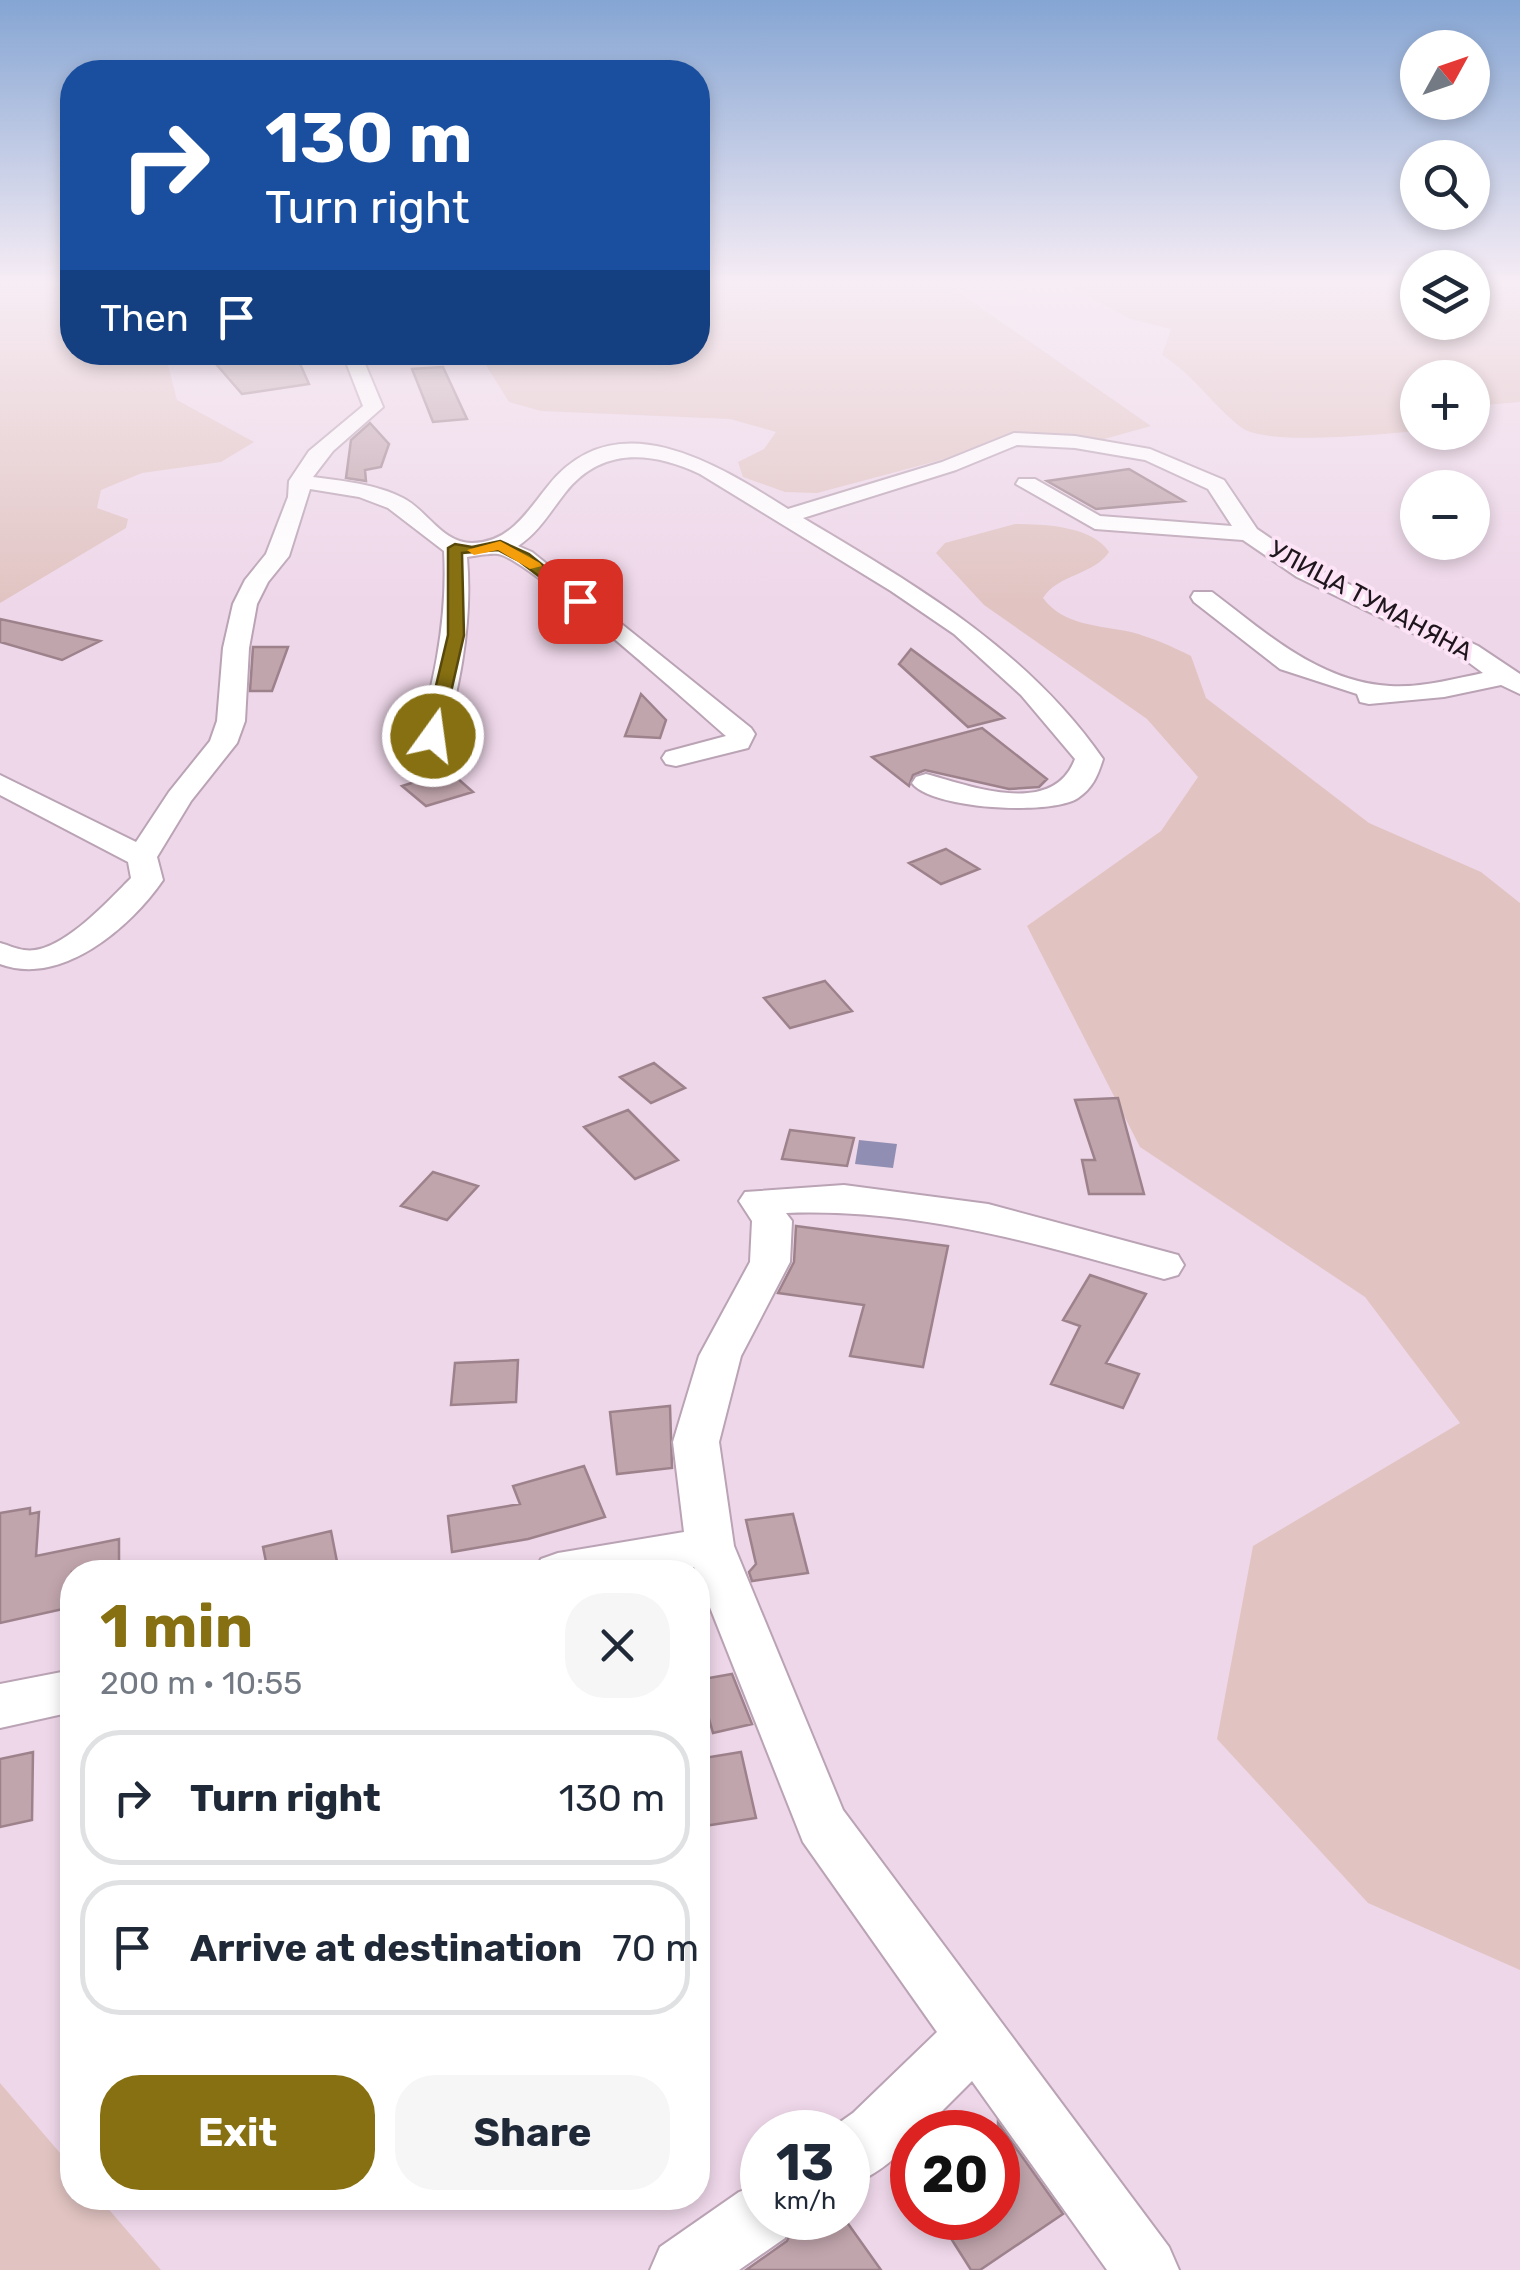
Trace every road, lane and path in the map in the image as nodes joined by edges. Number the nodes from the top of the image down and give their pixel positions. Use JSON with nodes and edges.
{"nodes":[{"id":1,"x":366,"y":390,"type":"edge"},
{"id":2,"x":300,"y":481,"type":"junction"},
{"id":3,"x":1027,"y":484,"type":"dead end"},
{"id":4,"x":784,"y":516,"type":"junction"},
{"id":5,"x":1249,"y":534,"type":"junction"},
{"id":6,"x":500,"y":546,"type":"junction"},
{"id":7,"x":455,"y":548,"type":"junction"},
{"id":8,"x":1203,"y":596,"type":"dead end"},
{"id":9,"x":1512,"y":681,"type":"edge"},
{"id":10,"x":1303,"y":694,"type":"dead end"},
{"id":11,"x":1392,"y":695,"type":"junction"},
{"id":12,"x":676,"y":758,"type":"dead end"},
{"id":13,"x":424,"y":763,"type":"dead end"},
{"id":14,"x":0,"y":784,"type":"edge"},
{"id":15,"x":926,"y":784,"type":"dead end"},
{"id":16,"x":142,"y":857,"type":"junction"},
{"id":17,"x":0,"y":953,"type":"edge"},
{"id":18,"x":1164,"y":1265,"type":"dead end"},
{"id":19,"x":710,"y":1546,"type":"junction"},
{"id":20,"x":628,"y":1560,"type":"edge"},
{"id":21,"x":60,"y":1694,"type":"edge"},
{"id":22,"x":0,"y":1706,"type":"edge"},
{"id":23,"x":978,"y":2034,"type":"junction"},
{"id":24,"x":870,"y":2139,"type":"edge"},
{"id":25,"x":740,"y":2229,"type":"edge"},
{"id":26,"x":682,"y":2270,"type":"edge"},
{"id":27,"x":1146,"y":2270,"type":"edge"}],
"edges":[{"from":1,"to":2,"type":"street"},
{"from":2,"to":7,"type":"street"},
{"from":2,"to":16,"type":"street"},
{"from":3,"to":5,"type":"street"},
{"from":4,"to":5,"type":"street","name":"УЛИЦА ТУМАНЯНА"},
{"from":4,"to":6,"type":"street"},
{"from":4,"to":15,"type":"street"},
{"from":5,"to":9,"type":"street","name":"УЛИЦА ТУМАНЯНА"},
{"from":6,"to":7,"type":"street"},
{"from":6,"to":12,"type":"street"},
{"from":7,"to":13,"type":"street"},
{"from":8,"to":11,"type":"street"},
{"from":9,"to":11,"type":"street"},
{"from":10,"to":11,"type":"street"},
{"from":14,"to":16,"type":"street"},
{"from":16,"to":17,"type":"street"},
{"from":18,"to":19,"type":"street"},
{"from":19,"to":20,"type":"street"},
{"from":19,"to":23,"type":"street"},
{"from":21,"to":22,"type":"street"},
{"from":23,"to":24,"type":"street"},
{"from":23,"to":27,"type":"street"},
{"from":25,"to":26,"type":"street"}]}
